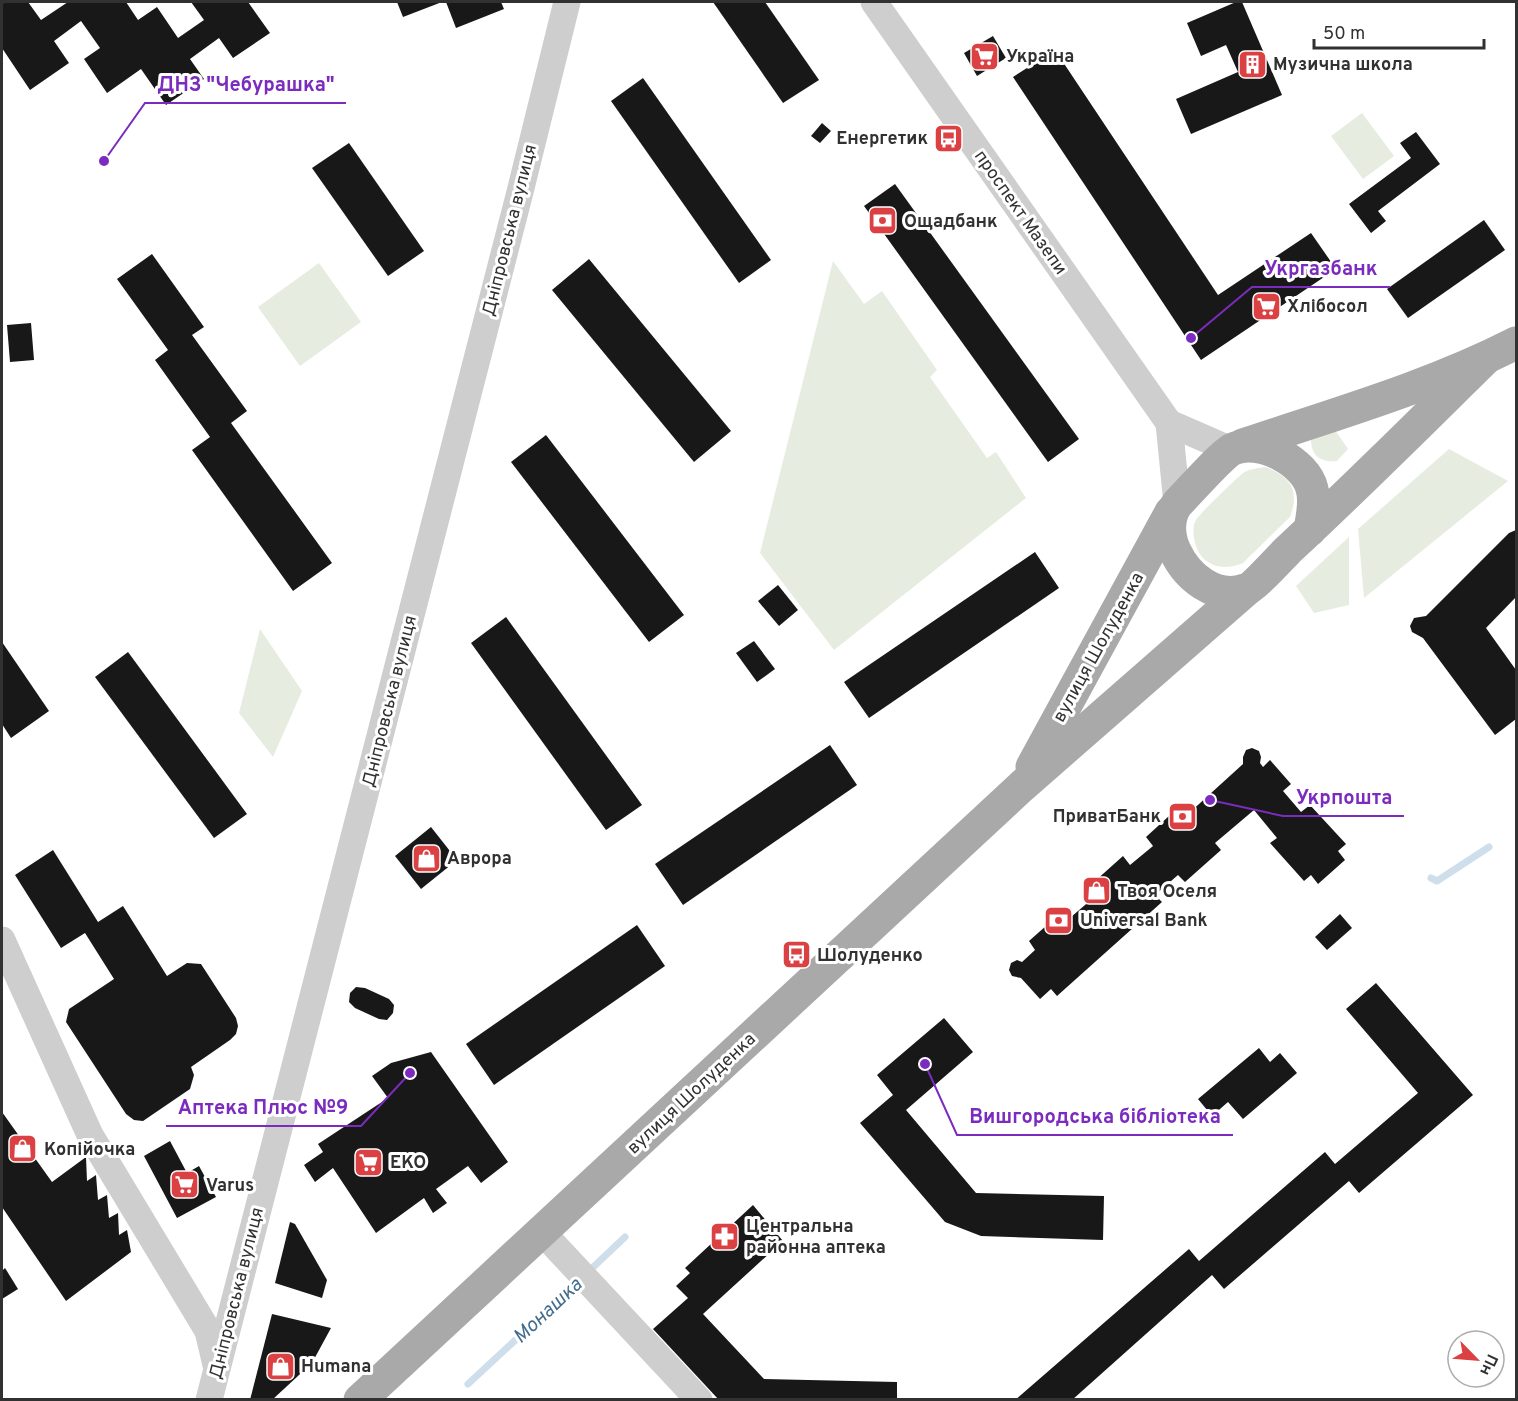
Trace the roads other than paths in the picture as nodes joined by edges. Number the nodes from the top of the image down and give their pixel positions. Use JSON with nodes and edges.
{"nodes":[{"id":1,"x":567,"y":2,"type":"edge"},
{"id":2,"x":874,"y":2,"type":"edge"},
{"id":3,"x":1516,"y":343,"type":"edge"},
{"id":4,"x":1485,"y":359,"type":"junction"},
{"id":5,"x":1169,"y":423,"type":"junction"},
{"id":6,"x":1233,"y":449,"type":"junction"},
{"id":7,"x":1175,"y":506,"type":"junction"},
{"id":8,"x":1310,"y":530,"type":"junction"},
{"id":9,"x":1246,"y":590,"type":"junction"},
{"id":10,"x":1022,"y":786,"type":"junction"},
{"id":11,"x":2,"y":940,"type":"edge"},
{"id":12,"x":541,"y":1231,"type":"junction"},
{"id":13,"x":216,"y":1369,"type":"junction"},
{"id":14,"x":208,"y":1400,"type":"edge"},
{"id":15,"x":360,"y":1400,"type":"edge"},
{"id":16,"x":699,"y":1400,"type":"edge"}],
"edges":[{"from":1,"to":13,"type":"street","name":"Дніпровська вулиця"},
{"from":2,"to":5,"type":"street","name":"проспект Мазепи"},
{"from":3,"to":4,"type":"main road"},
{"from":4,"to":6,"type":"main road"},
{"from":4,"to":8,"type":"main road"},
{"from":5,"to":6,"type":"street"},
{"from":5,"to":7,"type":"street","name":"проспект Мазепи"},
{"from":6,"to":7,"type":"main road"},
{"from":6,"to":8,"type":"main road"},
{"from":7,"to":9,"type":"main road"},
{"from":7,"to":10,"type":"main road","name":"вулиця Шолуденка"},
{"from":8,"to":9,"type":"main road"},
{"from":9,"to":10,"type":"main road","name":"вулиця Шолуденка"},
{"from":10,"to":12,"type":"main road","name":"вулиця Шолуденка"},
{"from":11,"to":13,"type":"street"},
{"from":12,"to":15,"type":"main road","name":"вулиця Шолуденка"},
{"from":12,"to":16,"type":"street"},
{"from":13,"to":14,"type":"street","name":"Дніпровська вулиця"}]}
